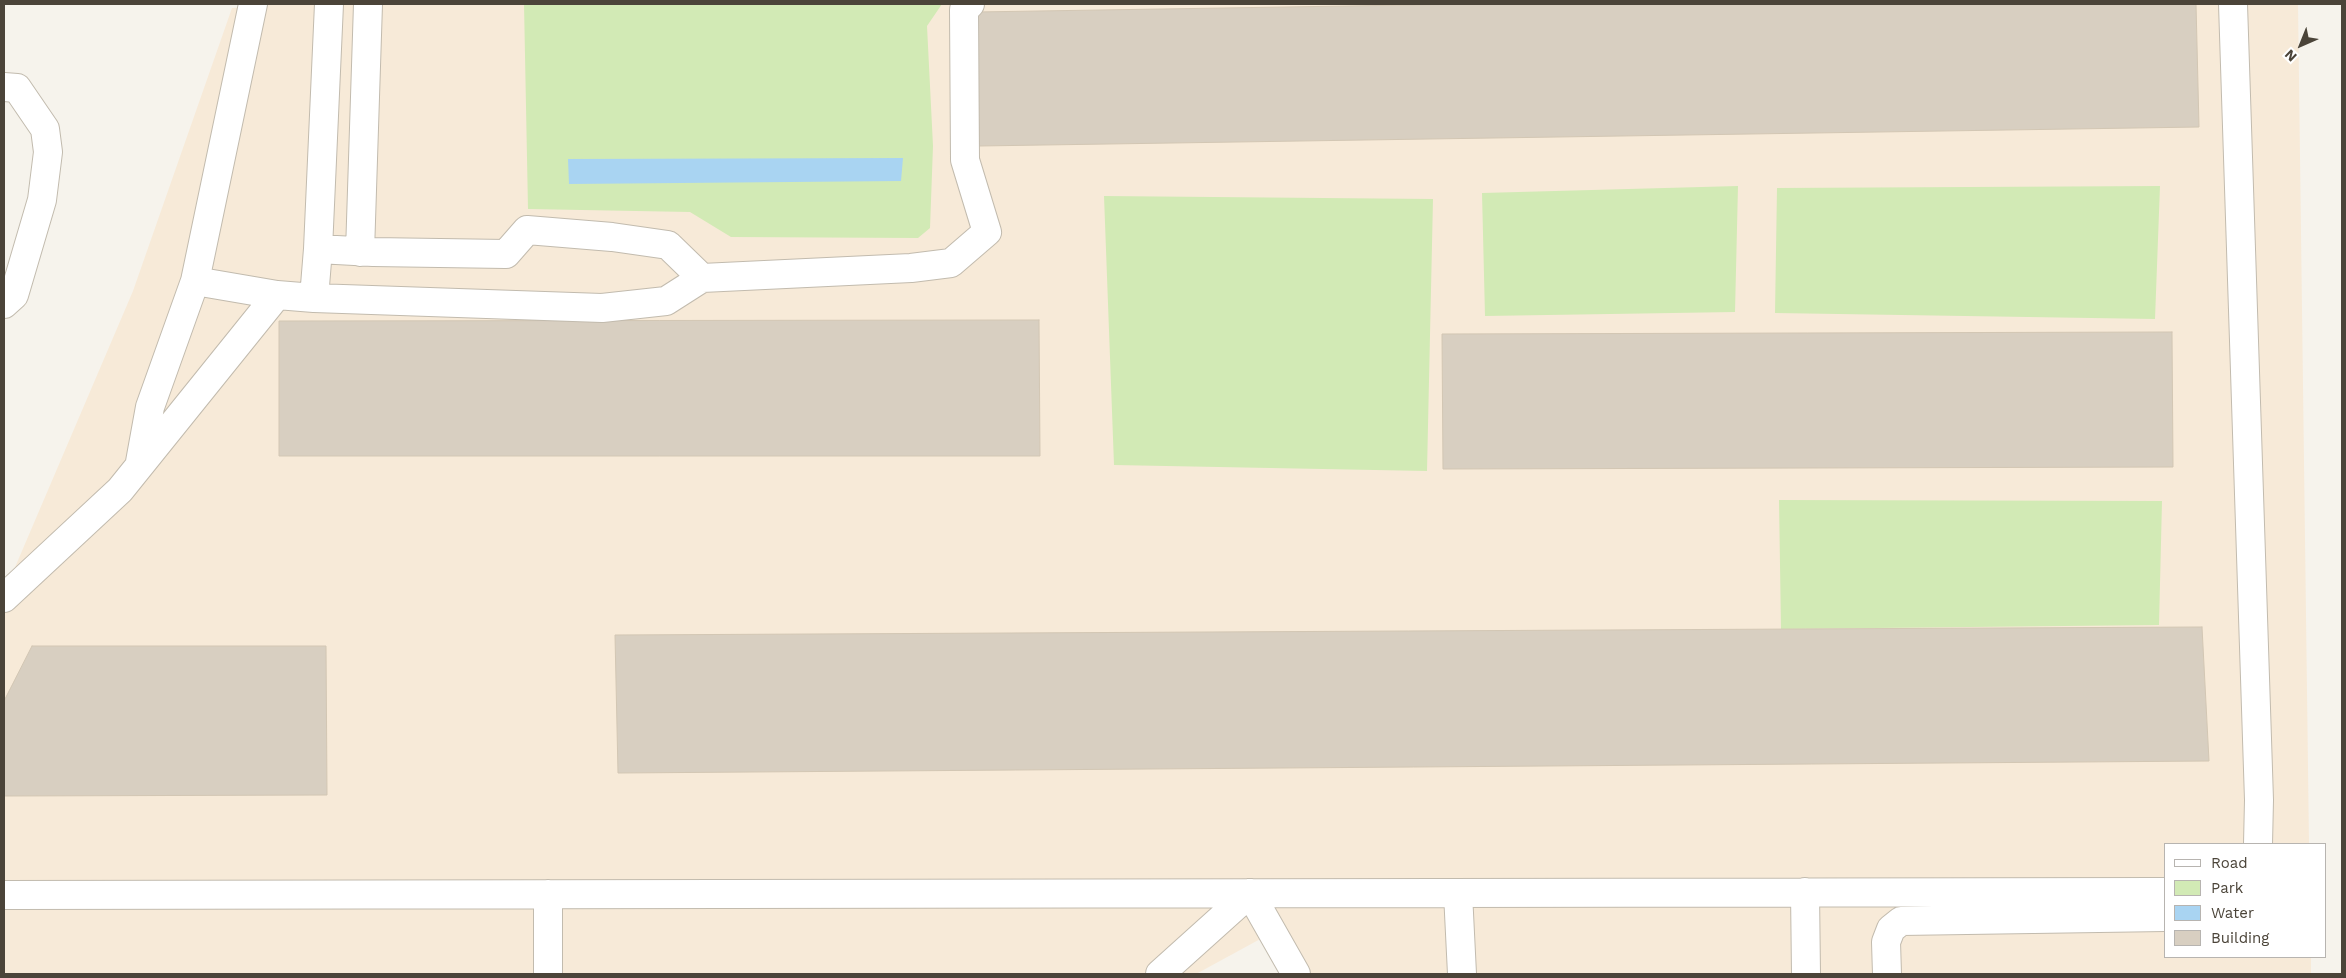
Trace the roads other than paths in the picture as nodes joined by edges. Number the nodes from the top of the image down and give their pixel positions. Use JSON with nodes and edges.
{"nodes":[{"id":1,"x":253,"y":4,"type":"edge"},
{"id":2,"x":329,"y":4,"type":"edge"},
{"id":3,"x":368,"y":4,"type":"edge"},
{"id":4,"x":970,"y":4,"type":"edge"},
{"id":5,"x":2233,"y":4,"type":"edge"},
{"id":6,"x":4,"y":87,"type":"edge"},
{"id":7,"x":318,"y":249,"type":"junction"},
{"id":8,"x":360,"y":252,"type":"junction"},
{"id":9,"x":702,"y":278,"type":"junction"},
{"id":10,"x":195,"y":281,"type":"junction"},
{"id":11,"x":277,"y":295,"type":"junction"},
{"id":12,"x":314,"y":298,"type":"junction"},
{"id":13,"x":4,"y":304,"type":"edge"},
{"id":14,"x":139,"y":466,"type":"junction"},
{"id":15,"x":4,"y":598,"type":"edge"},
{"id":16,"x":2275,"y":782,"type":"dead end"},
{"id":17,"x":2258,"y":843,"type":"edge"},
{"id":18,"x":2278,"y":843,"type":"edge"},
{"id":19,"x":1458,"y":892,"type":"junction"},
{"id":20,"x":1806,"y":892,"type":"junction"},
{"id":21,"x":2164,"y":892,"type":"edge"},
{"id":22,"x":1250,"y":893,"type":"junction"},
{"id":23,"x":548,"y":894,"type":"junction"},
{"id":24,"x":4,"y":895,"type":"edge"},
{"id":25,"x":2164,"y":917,"type":"edge"},
{"id":26,"x":548,"y":974,"type":"edge"},
{"id":27,"x":1160,"y":974,"type":"edge"},
{"id":28,"x":1296,"y":974,"type":"edge"},
{"id":29,"x":1462,"y":974,"type":"edge"},
{"id":30,"x":1806,"y":974,"type":"edge"},
{"id":31,"x":1887,"y":974,"type":"edge"}],
"edges":[{"from":1,"to":10,"type":"street"},
{"from":2,"to":7,"type":"street"},
{"from":3,"to":8,"type":"street"},
{"from":4,"to":9,"type":"street"},
{"from":5,"to":17,"type":"street"},
{"from":6,"to":13,"type":"street"},
{"from":7,"to":8,"type":"street"},
{"from":7,"to":12,"type":"street"},
{"from":8,"to":9,"type":"street"},
{"from":9,"to":12,"type":"street"},
{"from":10,"to":11,"type":"street"},
{"from":10,"to":14,"type":"street"},
{"from":11,"to":12,"type":"street"},
{"from":11,"to":14,"type":"street"},
{"from":14,"to":15,"type":"street"},
{"from":16,"to":18,"type":"street"},
{"from":19,"to":20,"type":"street"},
{"from":19,"to":22,"type":"street"},
{"from":19,"to":29,"type":"street"},
{"from":20,"to":21,"type":"street"},
{"from":20,"to":30,"type":"street"},
{"from":22,"to":23,"type":"street"},
{"from":22,"to":27,"type":"street"},
{"from":22,"to":28,"type":"street"},
{"from":23,"to":24,"type":"street"},
{"from":23,"to":26,"type":"street"},
{"from":25,"to":31,"type":"street"}]}
